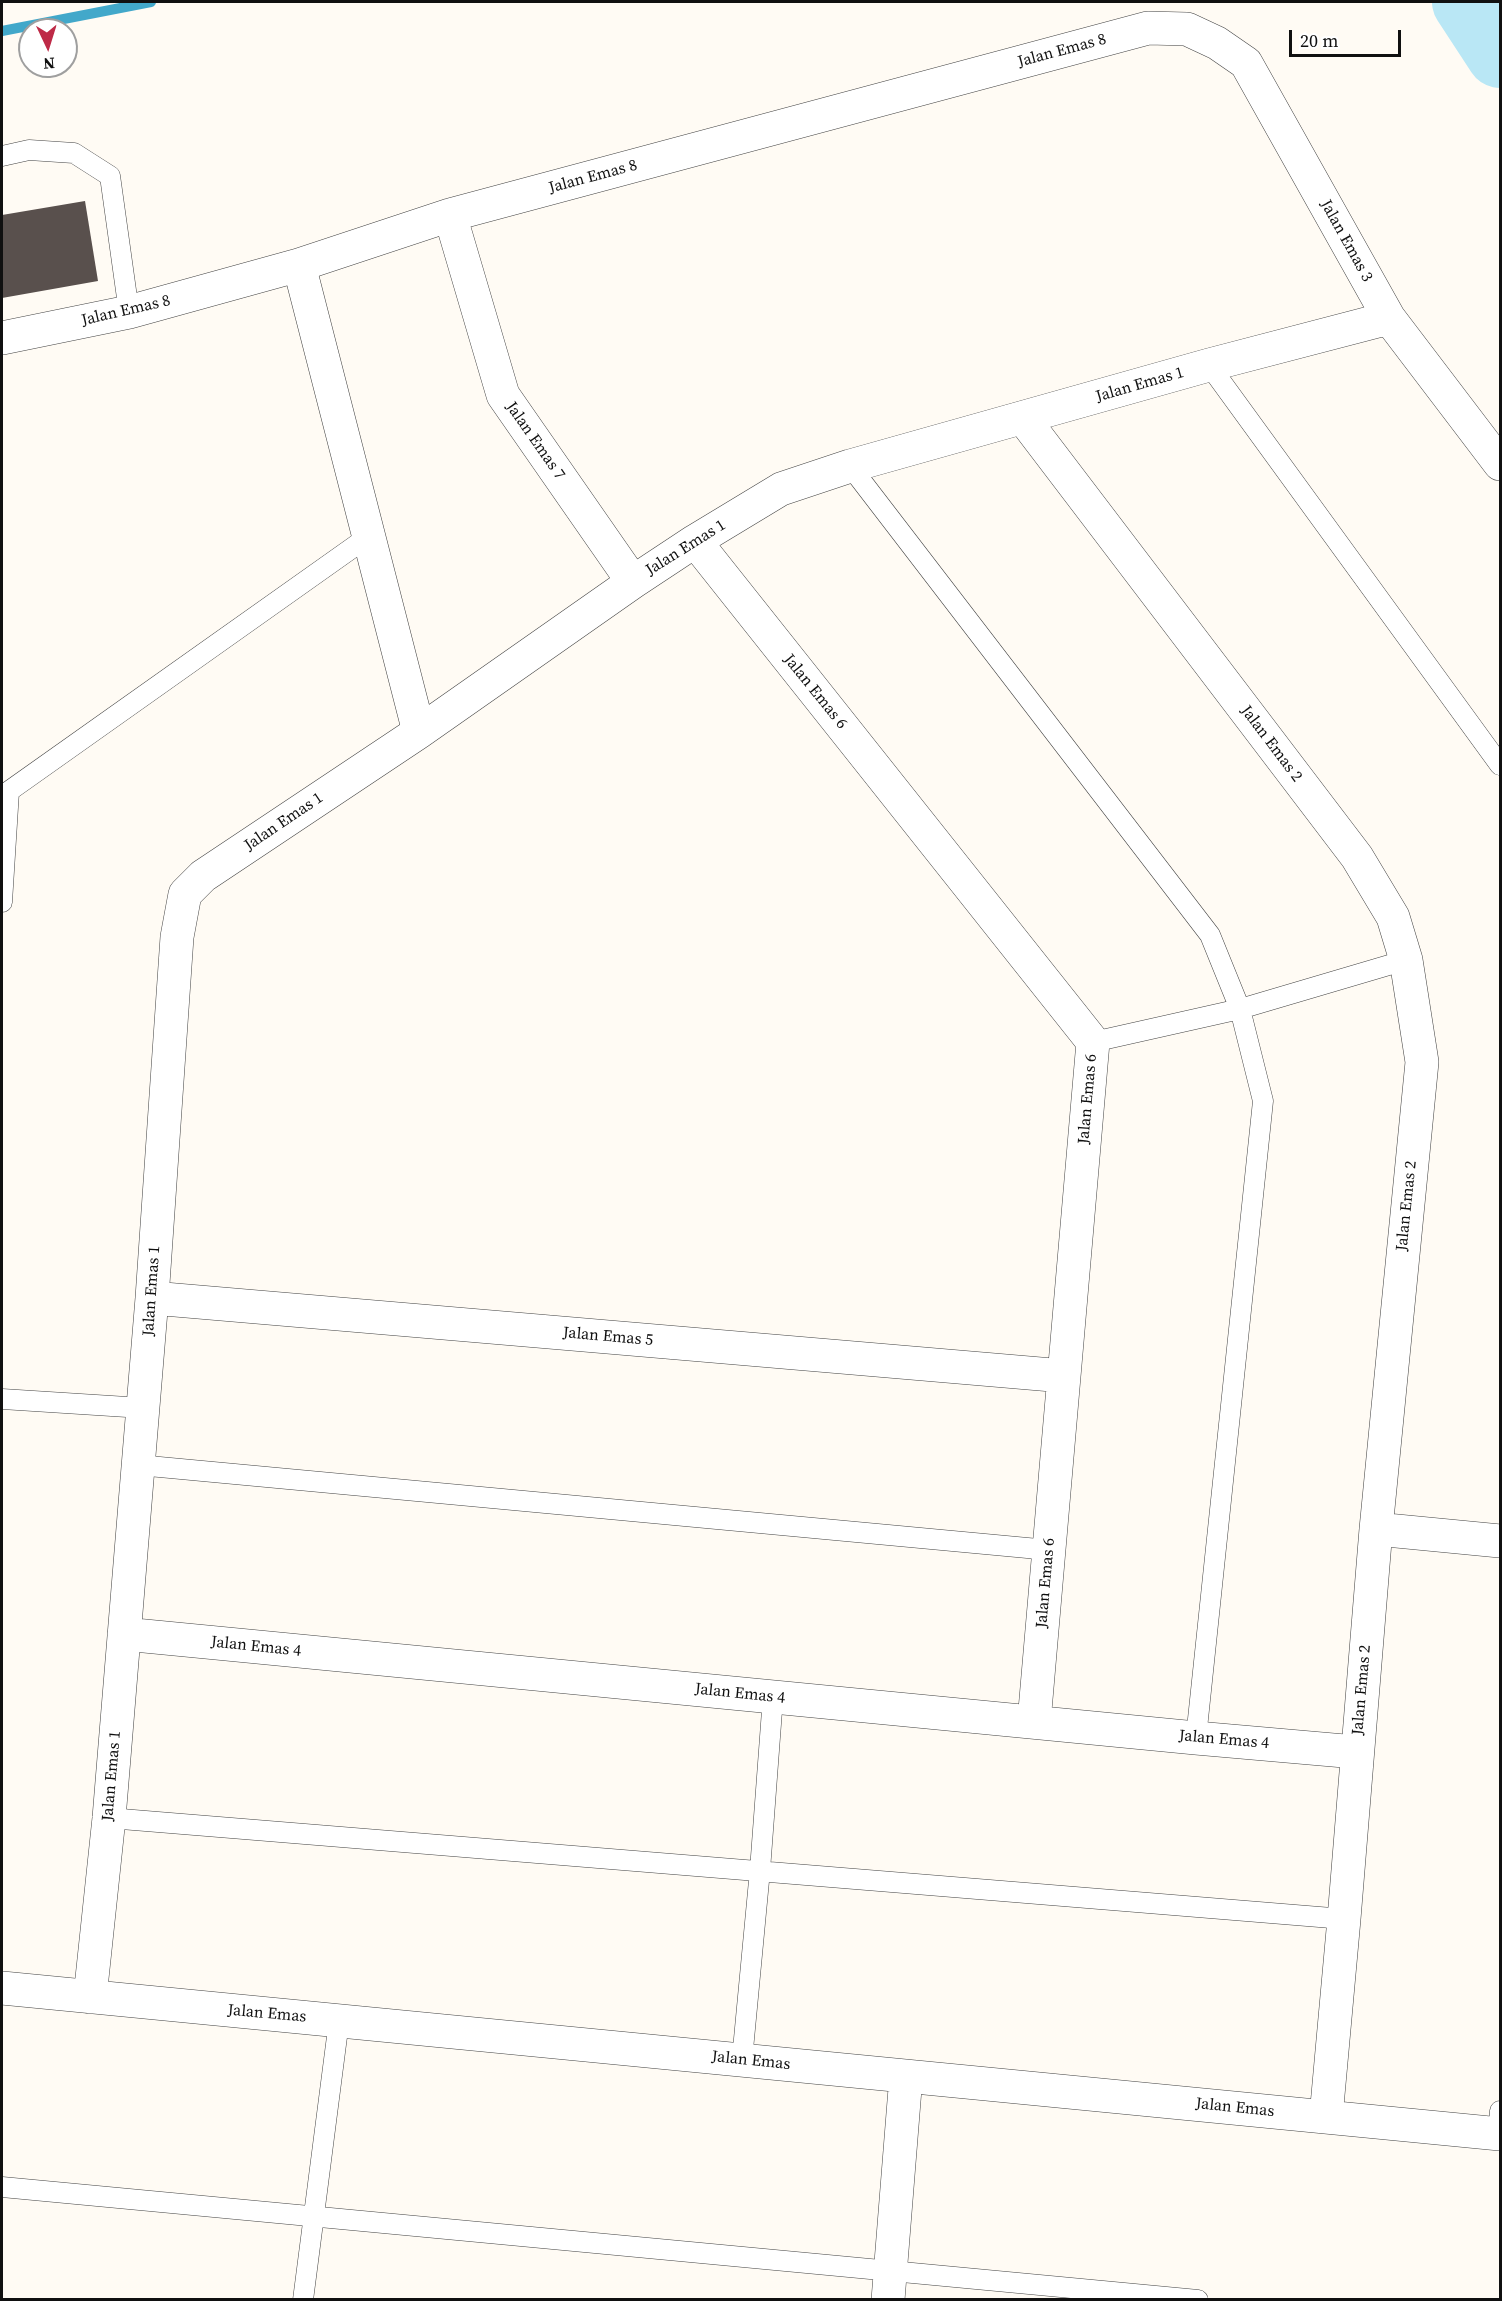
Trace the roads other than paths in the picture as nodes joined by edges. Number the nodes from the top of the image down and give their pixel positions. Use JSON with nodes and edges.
{"nodes":[{"id":1,"x":1187,"y":29,"type":"joint"},
{"id":2,"x":2,"y":156,"type":"edge"},
{"id":3,"x":450,"y":215,"type":"junction"},
{"id":4,"x":299,"y":266,"type":"junction"},
{"id":5,"x":129,"y":312,"type":"junction"},
{"id":6,"x":1389,"y":318,"type":"junction"},
{"id":7,"x":2,"y":338,"type":"edge"},
{"id":8,"x":1209,"y":365,"type":"junction"},
{"id":9,"x":1023,"y":418,"type":"junction"},
{"id":10,"x":1500,"y":464,"type":"edge"},
{"id":11,"x":850,"y":466,"type":"junction"},
{"id":12,"x":369,"y":536,"type":"junction"},
{"id":13,"x":695,"y":541,"type":"junction"},
{"id":14,"x":633,"y":582,"type":"junction"},
{"id":15,"x":419,"y":732,"type":"junction"},
{"id":16,"x":1500,"y":765,"type":"edge"},
{"id":17,"x":5,"y":794,"type":"edge"},
{"id":18,"x":2,"y":902,"type":"edge"},
{"id":19,"x":1406,"y":960,"type":"junction"},
{"id":20,"x":1240,"y":1009,"type":"junction"},
{"id":21,"x":1093,"y":1042,"type":"junction"},
{"id":22,"x":152,"y":1298,"type":"junction"},
{"id":23,"x":1064,"y":1376,"type":"junction"},
{"id":24,"x":2,"y":1399,"type":"edge"},
{"id":25,"x":143,"y":1408,"type":"junction"},
{"id":26,"x":138,"y":1465,"type":"junction"},
{"id":27,"x":1376,"y":1529,"type":"junction"},
{"id":28,"x":1500,"y":1541,"type":"edge"},
{"id":29,"x":1049,"y":1550,"type":"junction"},
{"id":30,"x":124,"y":1634,"type":"junction"},
{"id":31,"x":773,"y":1697,"type":"junction"},
{"id":32,"x":1034,"y":1722,"type":"junction"},
{"id":33,"x":1196,"y":1738,"type":"junction"},
{"id":34,"x":1356,"y":1752,"type":"junction"},
{"id":35,"x":109,"y":1818,"type":"junction"},
{"id":36,"x":760,"y":1870,"type":"junction"},
{"id":37,"x":1344,"y":1919,"type":"junction"},
{"id":38,"x":2,"y":1988,"type":"edge"},
{"id":39,"x":90,"y":1997,"type":"junction"},
{"id":40,"x":339,"y":2021,"type":"junction"},
{"id":41,"x":742,"y":2060,"type":"junction"},
{"id":42,"x":906,"y":2076,"type":"junction"},
{"id":43,"x":1326,"y":2117,"type":"junction"},
{"id":44,"x":1500,"y":2126,"type":"edge"},
{"id":45,"x":2,"y":2187,"type":"edge"},
{"id":46,"x":314,"y":2216,"type":"junction"},
{"id":47,"x":889,"y":2285,"type":"edge"},
{"id":48,"x":303,"y":2300,"type":"edge"},
{"id":49,"x":1198,"y":2300,"type":"edge"}],
"edges":[{"from":1,"to":3,"type":"street","name":"Jalan Emas 8"},
{"from":1,"to":6,"type":"street","name":"Jalan Emas 3"},
{"from":2,"to":5,"type":"lane"},
{"from":3,"to":4,"type":"street","name":"Jalan Emas 8"},
{"from":3,"to":14,"type":"street","name":"Jalan Emas 7"},
{"from":4,"to":5,"type":"street","name":"Jalan Emas 8"},
{"from":4,"to":12,"type":"street"},
{"from":5,"to":7,"type":"street","name":"Jalan Emas 8"},
{"from":6,"to":8,"type":"street","name":"Jalan Emas 1"},
{"from":6,"to":10,"type":"street","name":"Jalan Emas 3"},
{"from":8,"to":9,"type":"street","name":"Jalan Emas 1"},
{"from":8,"to":16,"type":"lane"},
{"from":9,"to":11,"type":"street","name":"Jalan Emas 1"},
{"from":9,"to":19,"type":"street","name":"Jalan Emas 2"},
{"from":11,"to":13,"type":"street","name":"Jalan Emas 1"},
{"from":11,"to":20,"type":"lane"},
{"from":12,"to":15,"type":"street"},
{"from":12,"to":17,"type":"lane"},
{"from":13,"to":14,"type":"street","name":"Jalan Emas 1"},
{"from":13,"to":21,"type":"street","name":"Jalan Emas 6"},
{"from":14,"to":15,"type":"street","name":"Jalan Emas 1"},
{"from":15,"to":22,"type":"street","name":"Jalan Emas 1"},
{"from":17,"to":18,"type":"lane"},
{"from":19,"to":20,"type":"lane"},
{"from":19,"to":27,"type":"street","name":"Jalan Emas 2"},
{"from":20,"to":21,"type":"lane"},
{"from":20,"to":33,"type":"lane"},
{"from":21,"to":23,"type":"street","name":"Jalan Emas 6"},
{"from":22,"to":23,"type":"street","name":"Jalan Emas 5"},
{"from":22,"to":25,"type":"street","name":"Jalan Emas 1"},
{"from":23,"to":29,"type":"street","name":"Jalan Emas 6"},
{"from":24,"to":25,"type":"lane"},
{"from":25,"to":26,"type":"street","name":"Jalan Emas 1"},
{"from":26,"to":29,"type":"lane"},
{"from":26,"to":30,"type":"street","name":"Jalan Emas 1"},
{"from":27,"to":28,"type":"street"},
{"from":27,"to":34,"type":"street","name":"Jalan Emas 2"},
{"from":29,"to":32,"type":"street","name":"Jalan Emas 6"},
{"from":30,"to":31,"type":"street","name":"Jalan Emas 4"},
{"from":30,"to":35,"type":"street","name":"Jalan Emas 1"},
{"from":31,"to":32,"type":"street","name":"Jalan Emas 4"},
{"from":31,"to":36,"type":"lane"},
{"from":32,"to":33,"type":"street","name":"Jalan Emas 4"},
{"from":33,"to":34,"type":"street","name":"Jalan Emas 4"},
{"from":34,"to":37,"type":"street","name":"Jalan Emas 2"},
{"from":35,"to":36,"type":"lane"},
{"from":35,"to":39,"type":"street","name":"Jalan Emas 1"},
{"from":36,"to":37,"type":"lane"},
{"from":36,"to":41,"type":"lane"},
{"from":37,"to":43,"type":"street","name":"Jalan Emas 2"},
{"from":38,"to":39,"type":"street","name":"Jalan Emas"},
{"from":39,"to":40,"type":"street","name":"Jalan Emas"},
{"from":40,"to":41,"type":"street","name":"Jalan Emas"},
{"from":40,"to":46,"type":"lane"},
{"from":41,"to":42,"type":"street","name":"Jalan Emas"},
{"from":42,"to":43,"type":"street","name":"Jalan Emas"},
{"from":42,"to":47,"type":"street"},
{"from":43,"to":44,"type":"street","name":"Jalan Emas"},
{"from":45,"to":46,"type":"lane"},
{"from":46,"to":47,"type":"lane"},
{"from":46,"to":48,"type":"lane"},
{"from":47,"to":49,"type":"lane"}]}
